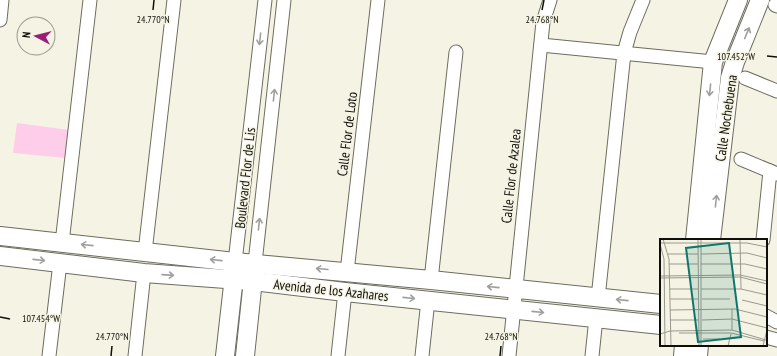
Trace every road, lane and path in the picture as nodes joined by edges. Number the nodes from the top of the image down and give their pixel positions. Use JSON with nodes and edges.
{"nodes":[{"id":1,"x":2,"y":0,"type":"edge"},
{"id":2,"x":90,"y":0,"type":"edge"},
{"id":3,"x":174,"y":0,"type":"edge"},
{"id":4,"x":265,"y":0,"type":"edge"},
{"id":5,"x":284,"y":0,"type":"edge"},
{"id":6,"x":378,"y":0,"type":"edge"},
{"id":7,"x":550,"y":0,"type":"edge"},
{"id":8,"x":643,"y":0,"type":"edge"},
{"id":9,"x":738,"y":0,"type":"edge"},
{"id":10,"x":771,"y":4,"type":"edge"},
{"id":11,"x":0,"y":20,"type":"edge"},
{"id":12,"x":541,"y":45,"type":"junction"},
{"id":13,"x":456,"y":52,"type":"dead end"},
{"id":14,"x":624,"y":53,"type":"junction"},
{"id":15,"x":713,"y":62,"type":"junction"},
{"id":16,"x":745,"y":78,"type":"dead end"},
{"id":17,"x":777,"y":91,"type":"edge"},
{"id":18,"x":741,"y":159,"type":"dead end"},
{"id":19,"x":774,"y":173,"type":"edge"},
{"id":20,"x":0,"y":236,"type":"edge"},
{"id":21,"x":695,"y":239,"type":"edge"},
{"id":22,"x":711,"y":239,"type":"edge"},
{"id":23,"x":763,"y":239,"type":"edge"},
{"id":24,"x":62,"y":243,"type":"junction"},
{"id":25,"x":146,"y":252,"type":"junction"},
{"id":26,"x":0,"y":256,"type":"edge"},
{"id":27,"x":235,"y":262,"type":"junction"},
{"id":28,"x":60,"y":263,"type":"junction"},
{"id":29,"x":255,"y":263,"type":"junction"},
{"id":30,"x":347,"y":272,"type":"junction"},
{"id":31,"x":144,"y":273,"type":"junction"},
{"id":32,"x":234,"y":279,"type":"junction"},
{"id":33,"x":431,"y":280,"type":"junction"},
{"id":34,"x":253,"y":281,"type":"junction"},
{"id":35,"x":515,"y":289,"type":"junction"},
{"id":36,"x":346,"y":292,"type":"junction"},
{"id":37,"x":598,"y":298,"type":"junction"},
{"id":38,"x":428,"y":300,"type":"junction"},
{"id":39,"x":660,"y":304,"type":"edge"},
{"id":40,"x":513,"y":309,"type":"junction"},
{"id":41,"x":767,"y":317,"type":"edge"},
{"id":42,"x":596,"y":318,"type":"junction"},
{"id":43,"x":777,"y":322,"type":"edge"},
{"id":44,"x":660,"y":324,"type":"edge"},
{"id":45,"x":767,"y":337,"type":"edge"},
{"id":46,"x":777,"y":340,"type":"edge"},
{"id":47,"x":684,"y":346,"type":"edge"},
{"id":48,"x":699,"y":346,"type":"edge"},
{"id":49,"x":49,"y":356,"type":"edge"},
{"id":50,"x":135,"y":356,"type":"edge"},
{"id":51,"x":225,"y":356,"type":"edge"},
{"id":52,"x":244,"y":356,"type":"edge"},
{"id":53,"x":338,"y":356,"type":"edge"},
{"id":54,"x":422,"y":356,"type":"edge"},
{"id":55,"x":508,"y":356,"type":"edge"},
{"id":56,"x":592,"y":356,"type":"edge"},
{"id":57,"x":683,"y":356,"type":"edge"},
{"id":58,"x":698,"y":356,"type":"edge"}],
"edges":[{"from":1,"to":11,"type":"street"},
{"from":2,"to":24,"type":"street"},
{"from":3,"to":25,"type":"street"},
{"from":4,"to":27,"type":"street","name":"Boulevard Flor de Lis","one_way":true},
{"from":29,"to":5,"type":"street","name":"Boulevard Flor de Lis","one_way":true},
{"from":6,"to":30,"type":"street","name":"Calle Flor de Loto"},
{"from":7,"to":12,"type":"street","name":"Calle Flor de Azalea"},
{"from":8,"to":14,"type":"street"},
{"from":9,"to":15,"type":"street","name":"Calle Nochebuena"},
{"from":22,"to":10,"type":"street","name":"Calle Nochebuena","one_way":true},
{"from":12,"to":14,"type":"street"},
{"from":12,"to":35,"type":"street","name":"Calle Flor de Azalea"},
{"from":13,"to":33,"type":"street"},
{"from":14,"to":15,"type":"street"},
{"from":14,"to":37,"type":"street"},
{"from":15,"to":21,"type":"street","name":"Calle Nochebuena","one_way":true},
{"from":16,"to":17,"type":"street"},
{"from":18,"to":19,"type":"street"},
{"from":19,"to":23,"type":"street"},
{"from":20,"to":24,"type":"street","name":"Avenida de los Azahares"},
{"from":25,"to":24,"type":"street","name":"Avenida de los Azahares","one_way":true},
{"from":27,"to":25,"type":"street","name":"Avenida de los Azahares","one_way":true},
{"from":26,"to":28,"type":"street","name":"Avenida de los Azahares","one_way":true},
{"from":27,"to":29,"type":"street","name":"Avenida de los Azahares"},
{"from":27,"to":32,"type":"street","name":"Boulevard Flor de Lis"},
{"from":28,"to":31,"type":"street","name":"Avenida de los Azahares"},
{"from":28,"to":49,"type":"street"},
{"from":30,"to":29,"type":"street","name":"Avenida de los Azahares","one_way":true},
{"from":29,"to":34,"type":"street","name":"Boulevard Flor de Lis"},
{"from":30,"to":33,"type":"street","name":"Avenida de los Azahares"},
{"from":31,"to":32,"type":"street","name":"Avenida de los Azahares","one_way":true},
{"from":31,"to":50,"type":"street"},
{"from":32,"to":34,"type":"street","name":"Avenida de los Azahares"},
{"from":32,"to":51,"type":"street","name":"Boulevard Flor de Lis"},
{"from":35,"to":33,"type":"street","name":"Avenida de los Azahares","one_way":true},
{"from":34,"to":36,"type":"street","name":"Avenida de los Azahares"},
{"from":34,"to":52,"type":"street","name":"Boulevard Flor de Lis"},
{"from":35,"to":37,"type":"street","name":"Avenida de los Azahares"},
{"from":35,"to":40,"type":"street","name":"Calle Flor de Azalea"},
{"from":36,"to":38,"type":"street","name":"Avenida de los Azahares","one_way":true},
{"from":36,"to":53,"type":"street"},
{"from":39,"to":37,"type":"street","name":"Avenida de los Azahares","one_way":true},
{"from":38,"to":40,"type":"street","name":"Avenida de los Azahares"},
{"from":38,"to":54,"type":"street"},
{"from":40,"to":42,"type":"street","name":"Avenida de los Azahares","one_way":true},
{"from":40,"to":55,"type":"street","name":"Calle Flor de Azalea"},
{"from":41,"to":43,"type":"street"},
{"from":42,"to":44,"type":"street","name":"Avenida de los Azahares"},
{"from":42,"to":56,"type":"street"},
{"from":45,"to":46,"type":"street"},
{"from":47,"to":57,"type":"street"},
{"from":48,"to":58,"type":"street"}]}
